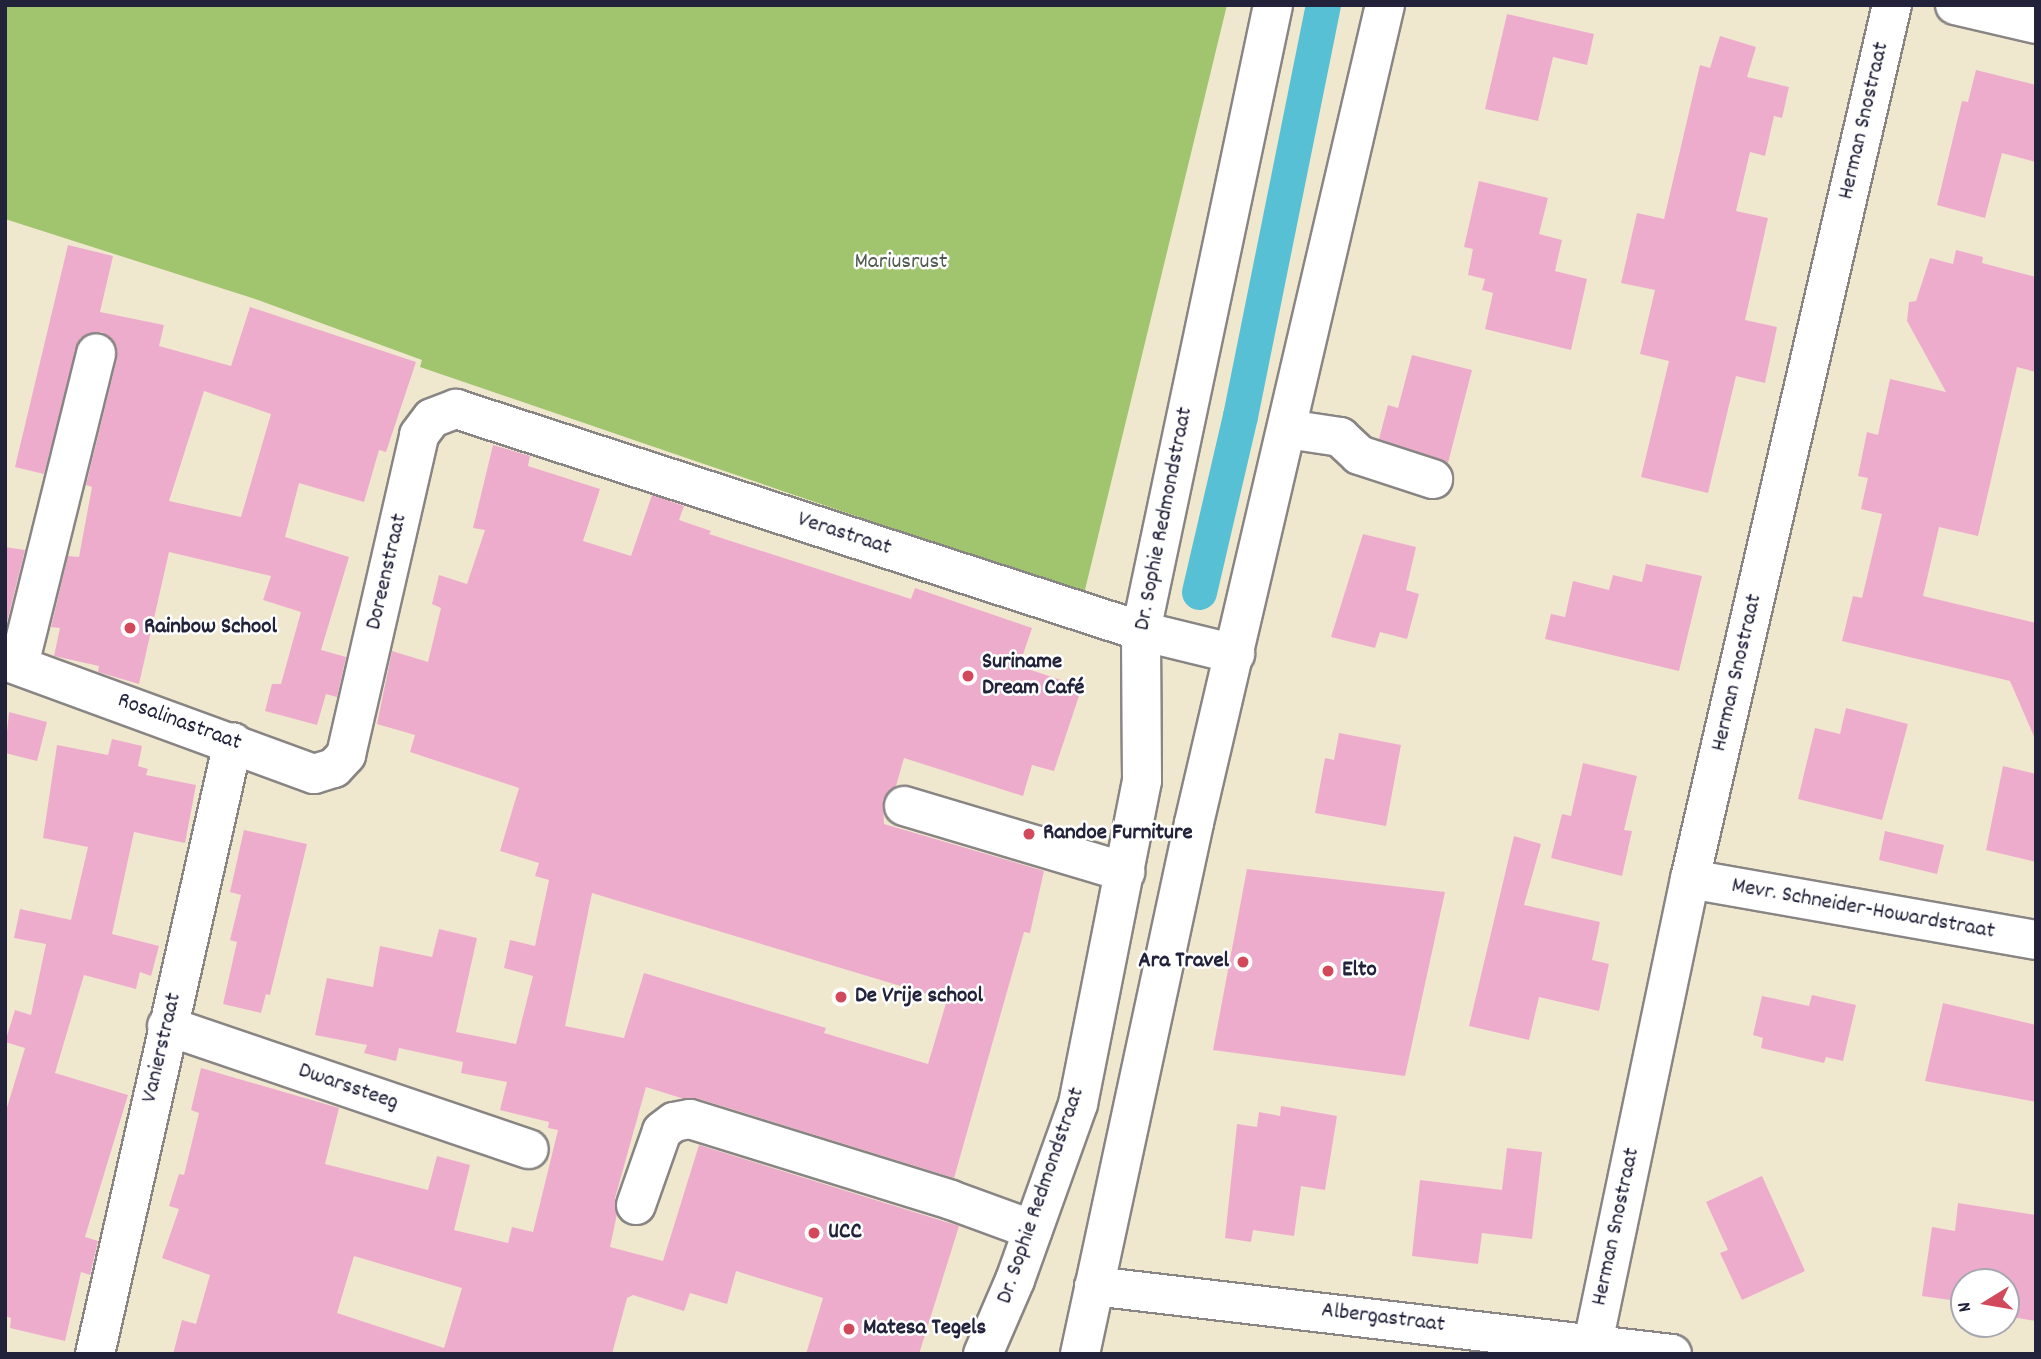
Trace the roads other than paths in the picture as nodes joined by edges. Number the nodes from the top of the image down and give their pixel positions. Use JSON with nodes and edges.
{"nodes":[{"id":1,"x":1273,"y":5,"type":"edge"},
{"id":2,"x":1385,"y":5,"type":"edge"},
{"id":3,"x":1892,"y":5,"type":"edge"},
{"id":4,"x":1955,"y":5,"type":"edge"},
{"id":5,"x":2036,"y":24,"type":"edge"},
{"id":6,"x":96,"y":353,"type":"dead end"},
{"id":7,"x":456,"y":410,"type":"joint"},
{"id":8,"x":1287,"y":429,"type":"junction"},
{"id":9,"x":1433,"y":479,"type":"dead end"},
{"id":10,"x":1140,"y":631,"type":"junction"},
{"id":11,"x":1235,"y":654,"type":"junction"},
{"id":12,"x":12,"y":663,"type":"edge"},
{"id":13,"x":233,"y":742,"type":"junction"},
{"id":14,"x":346,"y":755,"type":"joint"},
{"id":15,"x":904,"y":806,"type":"dead end"},
{"id":16,"x":1125,"y":872,"type":"junction"},
{"id":17,"x":1690,"y":879,"type":"junction"},
{"id":18,"x":2036,"y":940,"type":"edge"},
{"id":19,"x":167,"y":1026,"type":"junction"},
{"id":20,"x":529,"y":1149,"type":"dead end"},
{"id":21,"x":636,"y":1205,"type":"dead end"},
{"id":22,"x":1033,"y":1230,"type":"junction"},
{"id":23,"x":1094,"y":1286,"type":"junction"},
{"id":24,"x":1593,"y":1343,"type":"junction"},
{"id":25,"x":95,"y":1354,"type":"edge"},
{"id":26,"x":983,"y":1354,"type":"edge"},
{"id":27,"x":1080,"y":1354,"type":"edge"},
{"id":28,"x":1672,"y":1354,"type":"edge"}],
"edges":[{"from":1,"to":10,"type":"street","name":"Dr. Sophie Redmondstraat"},
{"from":2,"to":8,"type":"street"},
{"from":3,"to":17,"type":"street","name":"Herman Snostraat"},
{"from":4,"to":5,"type":"street"},
{"from":6,"to":12,"type":"street"},
{"from":7,"to":10,"type":"street","name":"Verastraat"},
{"from":7,"to":14,"type":"street","name":"Doreenstraat"},
{"from":8,"to":9,"type":"street"},
{"from":8,"to":11,"type":"street"},
{"from":10,"to":11,"type":"street","name":"Verastraat"},
{"from":10,"to":16,"type":"street","name":"Dr. Sophie Redmondstraat"},
{"from":11,"to":23,"type":"street"},
{"from":12,"to":13,"type":"street","name":"Rosalinastraat"},
{"from":13,"to":14,"type":"street","name":"Rosalinastraat"},
{"from":13,"to":19,"type":"street","name":"Vanierstraat"},
{"from":15,"to":16,"type":"street"},
{"from":16,"to":22,"type":"street","name":"Dr. Sophie Redmondstraat"},
{"from":17,"to":18,"type":"street","name":"Mevr. Schneider-Howardstraat"},
{"from":17,"to":24,"type":"street","name":"Herman Snostraat"},
{"from":19,"to":20,"type":"street","name":"Dwarssteeg"},
{"from":19,"to":25,"type":"street","name":"Vanierstraat"},
{"from":21,"to":22,"type":"street"},
{"from":22,"to":26,"type":"street","name":"Dr. Sophie Redmondstraat"},
{"from":23,"to":24,"type":"street","name":"Albergastraat"},
{"from":23,"to":27,"type":"street"},
{"from":24,"to":28,"type":"street","name":"Albergastraat"}]}
